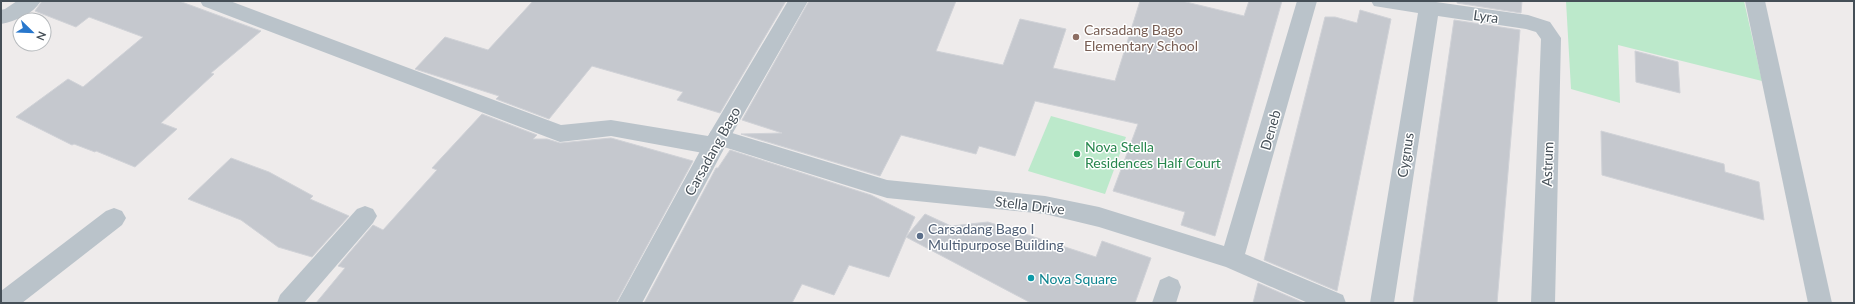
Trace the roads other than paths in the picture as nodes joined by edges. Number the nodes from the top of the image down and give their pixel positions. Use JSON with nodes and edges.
{"nodes":[{"id":1,"x":30,"y":1,"type":"edge"},
{"id":2,"x":210,"y":1,"type":"edge"},
{"id":3,"x":798,"y":1,"type":"edge"},
{"id":4,"x":1307,"y":1,"type":"edge"},
{"id":5,"x":1381,"y":1,"type":"edge"},
{"id":6,"x":1755,"y":1,"type":"edge"},
{"id":7,"x":1429,"y":8,"type":"junction"},
{"id":8,"x":1,"y":17,"type":"edge"},
{"id":9,"x":1543,"y":27,"type":"joint"},
{"id":10,"x":716,"y":141,"type":"junction"},
{"id":11,"x":365,"y":216,"type":"dead end"},
{"id":12,"x":114,"y":218,"type":"dead end"},
{"id":13,"x":1232,"y":259,"type":"junction"},
{"id":14,"x":4,"y":303,"type":"edge"},
{"id":15,"x":289,"y":303,"type":"edge"},
{"id":16,"x":630,"y":303,"type":"edge"},
{"id":17,"x":1334,"y":303,"type":"edge"},
{"id":18,"x":1382,"y":303,"type":"edge"},
{"id":19,"x":1543,"y":303,"type":"edge"},
{"id":20,"x":1820,"y":303,"type":"edge"}],
"edges":[{"from":1,"to":8,"type":"street"},
{"from":2,"to":10,"type":"street","name":"Stella Drive"},
{"from":3,"to":10,"type":"street","name":"Carsadang Bago"},
{"from":4,"to":13,"type":"street","name":"Deneb"},
{"from":5,"to":7,"type":"street","name":"Lyra"},
{"from":6,"to":20,"type":"street"},
{"from":7,"to":9,"type":"street","name":"Lyra"},
{"from":7,"to":18,"type":"street","name":"Cygnus"},
{"from":9,"to":19,"type":"street","name":"Astrum"},
{"from":10,"to":13,"type":"street","name":"Stella Drive"},
{"from":10,"to":16,"type":"street","name":"Carsadang Bago"},
{"from":11,"to":15,"type":"street"},
{"from":12,"to":14,"type":"street"},
{"from":13,"to":17,"type":"street","name":"Stella Drive"}]}
